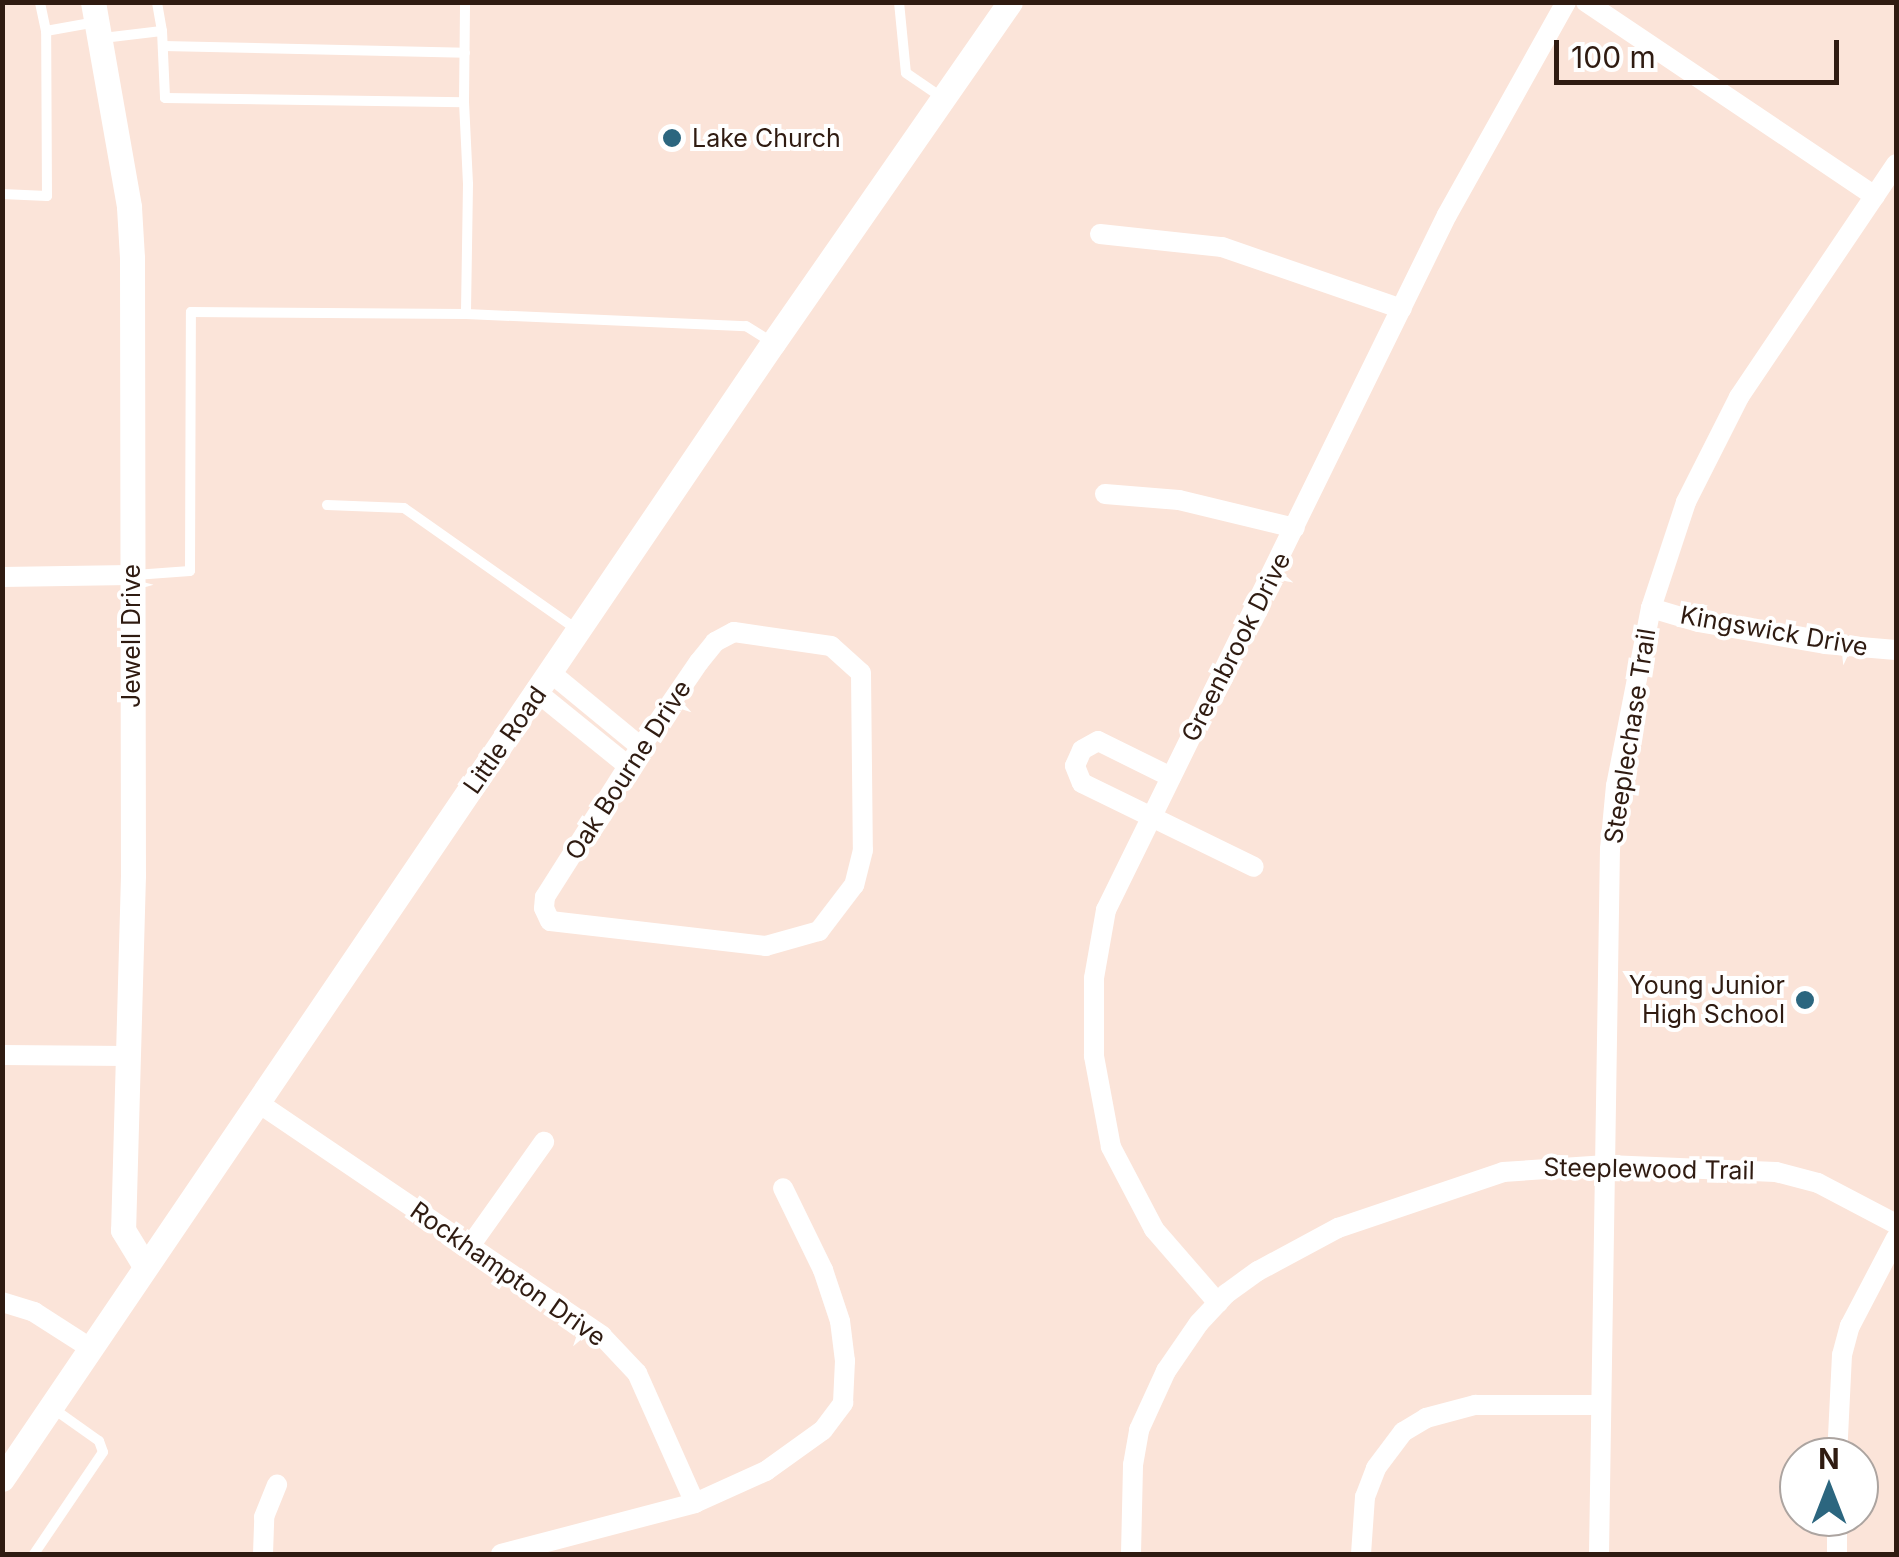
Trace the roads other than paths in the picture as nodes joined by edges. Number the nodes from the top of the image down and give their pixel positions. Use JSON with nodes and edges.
{"nodes":[{"id":1,"x":40,"y":2,"type":"edge"},
{"id":2,"x":157,"y":2,"type":"edge"},
{"id":3,"x":465,"y":2,"type":"edge"},
{"id":4,"x":899,"y":2,"type":"edge"},
{"id":5,"x":1010,"y":2,"type":"edge"},
{"id":6,"x":1566,"y":2,"type":"edge"},
{"id":7,"x":1586,"y":2,"type":"edge"},
{"id":8,"x":96,"y":21,"type":"edge"},
{"id":9,"x":46,"y":31,"type":"junction"},
{"id":10,"x":162,"y":31,"type":"junction"},
{"id":11,"x":163,"y":46,"type":"junction"},
{"id":12,"x":465,"y":53,"type":"junction"},
{"id":13,"x":942,"y":97,"type":"junction"},
{"id":14,"x":464,"y":102,"type":"junction"},
{"id":15,"x":1896,"y":164,"type":"edge"},
{"id":16,"x":2,"y":194,"type":"edge"},
{"id":17,"x":1875,"y":196,"type":"junction"},
{"id":18,"x":1100,"y":234,"type":"dead end"},
{"id":19,"x":1402,"y":309,"type":"junction"},
{"id":20,"x":466,"y":314,"type":"junction"},
{"id":21,"x":773,"y":343,"type":"junction"},
{"id":22,"x":1104,"y":494,"type":"dead end"},
{"id":23,"x":327,"y":505,"type":"dead end"},
{"id":24,"x":1296,"y":528,"type":"junction"},
{"id":25,"x":130,"y":575,"type":"junction"},
{"id":26,"x":2,"y":577,"type":"edge"},
{"id":27,"x":1651,"y":608,"type":"junction"},
{"id":28,"x":580,"y":632,"type":"junction"},
{"id":29,"x":1896,"y":650,"type":"edge"},
{"id":30,"x":544,"y":683,"type":"junction"},
{"id":31,"x":642,"y":748,"type":"junction"},
{"id":32,"x":628,"y":766,"type":"junction"},
{"id":33,"x":1171,"y":777,"type":"junction"},
{"id":34,"x":1151,"y":820,"type":"junction"},
{"id":35,"x":1254,"y":867,"type":"dead end"},
{"id":36,"x":2,"y":1055,"type":"edge"},
{"id":37,"x":128,"y":1056,"type":"junction"},
{"id":38,"x":257,"y":1102,"type":"junction"},
{"id":39,"x":544,"y":1142,"type":"dead end"},
{"id":40,"x":1607,"y":1164,"type":"junction"},
{"id":41,"x":783,"y":1188,"type":"dead end"},
{"id":42,"x":1896,"y":1224,"type":"edge"},
{"id":43,"x":1896,"y":1238,"type":"edge"},
{"id":44,"x":470,"y":1246,"type":"junction"},
{"id":45,"x":145,"y":1266,"type":"junction"},
{"id":46,"x":2,"y":1302,"type":"edge"},
{"id":47,"x":1218,"y":1303,"type":"junction"},
{"id":48,"x":90,"y":1348,"type":"junction"},
{"id":49,"x":1601,"y":1405,"type":"junction"},
{"id":50,"x":50,"y":1407,"type":"junction"},
{"id":51,"x":1839,"y":1437,"type":"edge"},
{"id":52,"x":2,"y":1479,"type":"edge"},
{"id":53,"x":277,"y":1484,"type":"dead end"},
{"id":54,"x":696,"y":1503,"type":"junction"},
{"id":55,"x":34,"y":1554,"type":"edge"},
{"id":56,"x":263,"y":1554,"type":"edge"},
{"id":57,"x":501,"y":1554,"type":"edge"},
{"id":58,"x":1131,"y":1554,"type":"edge"},
{"id":59,"x":1361,"y":1554,"type":"edge"},
{"id":60,"x":1598,"y":1554,"type":"edge"}],
"edges":[{"from":1,"to":9,"type":"lane"},
{"from":2,"to":10,"type":"lane"},
{"from":3,"to":12,"type":"lane"},
{"from":4,"to":13,"type":"lane"},
{"from":5,"to":13,"type":"street","name":"Little Road"},
{"from":6,"to":19,"type":"street","name":"Greenbrook Drive"},
{"from":7,"to":17,"type":"street"},
{"from":8,"to":9,"type":"lane"},
{"from":8,"to":10,"type":"lane"},
{"from":8,"to":25,"type":"street","name":"Jewell Drive"},
{"from":9,"to":16,"type":"lane"},
{"from":10,"to":11,"type":"lane"},
{"from":11,"to":12,"type":"lane"},
{"from":11,"to":14,"type":"lane"},
{"from":12,"to":14,"type":"lane"},
{"from":13,"to":21,"type":"street","name":"Little Road"},
{"from":14,"to":20,"type":"lane"},
{"from":15,"to":17,"type":"street","name":"Steeplechase Trail"},
{"from":17,"to":27,"type":"street","name":"Steeplechase Trail"},
{"from":18,"to":19,"type":"street"},
{"from":19,"to":24,"type":"street","name":"Greenbrook Drive"},
{"from":20,"to":21,"type":"lane"},
{"from":20,"to":25,"type":"lane"},
{"from":21,"to":28,"type":"street","name":"Little Road"},
{"from":22,"to":24,"type":"street"},
{"from":23,"to":28,"type":"lane"},
{"from":24,"to":33,"type":"street","name":"Greenbrook Drive"},
{"from":25,"to":26,"type":"street"},
{"from":25,"to":37,"type":"street","name":"Jewell Drive"},
{"from":27,"to":29,"type":"street","name":"Kingswick Drive"},
{"from":27,"to":40,"type":"street","name":"Steeplechase Trail"},
{"from":28,"to":30,"type":"street","name":"Little Road"},
{"from":30,"to":31,"type":"street"},
{"from":30,"to":32,"type":"street"},
{"from":30,"to":38,"type":"street","name":"Little Road"},
{"from":31,"to":32,"type":"street","name":"Oak Bourne Drive"},
{"from":31,"to":32,"type":"street","name":"Oak Bourne Drive"},
{"from":33,"to":34,"type":"street","name":"Greenbrook Drive"},
{"from":33,"to":34,"type":"street"},
{"from":34,"to":35,"type":"street"},
{"from":34,"to":47,"type":"street","name":"Greenbrook Drive"},
{"from":36,"to":37,"type":"street"},
{"from":37,"to":45,"type":"street","name":"Jewell Drive"},
{"from":38,"to":44,"type":"street","name":"Rockhampton Drive"},
{"from":38,"to":45,"type":"street","name":"Little Road"},
{"from":39,"to":44,"type":"street"},
{"from":40,"to":42,"type":"street","name":"Steeplewood Trail"},
{"from":40,"to":47,"type":"street","name":"Steeplewood Trail"},
{"from":40,"to":49,"type":"street","name":"Steeplechase Trail"},
{"from":41,"to":54,"type":"street"},
{"from":43,"to":51,"type":"street"},
{"from":44,"to":54,"type":"street","name":"Rockhampton Drive"},
{"from":45,"to":48,"type":"street","name":"Little Road"},
{"from":46,"to":48,"type":"street"},
{"from":47,"to":58,"type":"street","name":"Steeplewood Trail"},
{"from":48,"to":50,"type":"street","name":"Little Road"},
{"from":49,"to":59,"type":"street"},
{"from":49,"to":60,"type":"street","name":"Steeplechase Trail"},
{"from":50,"to":52,"type":"street","name":"Little Road"},
{"from":50,"to":55,"type":"lane"},
{"from":53,"to":56,"type":"street"},
{"from":54,"to":57,"type":"street"}]}
